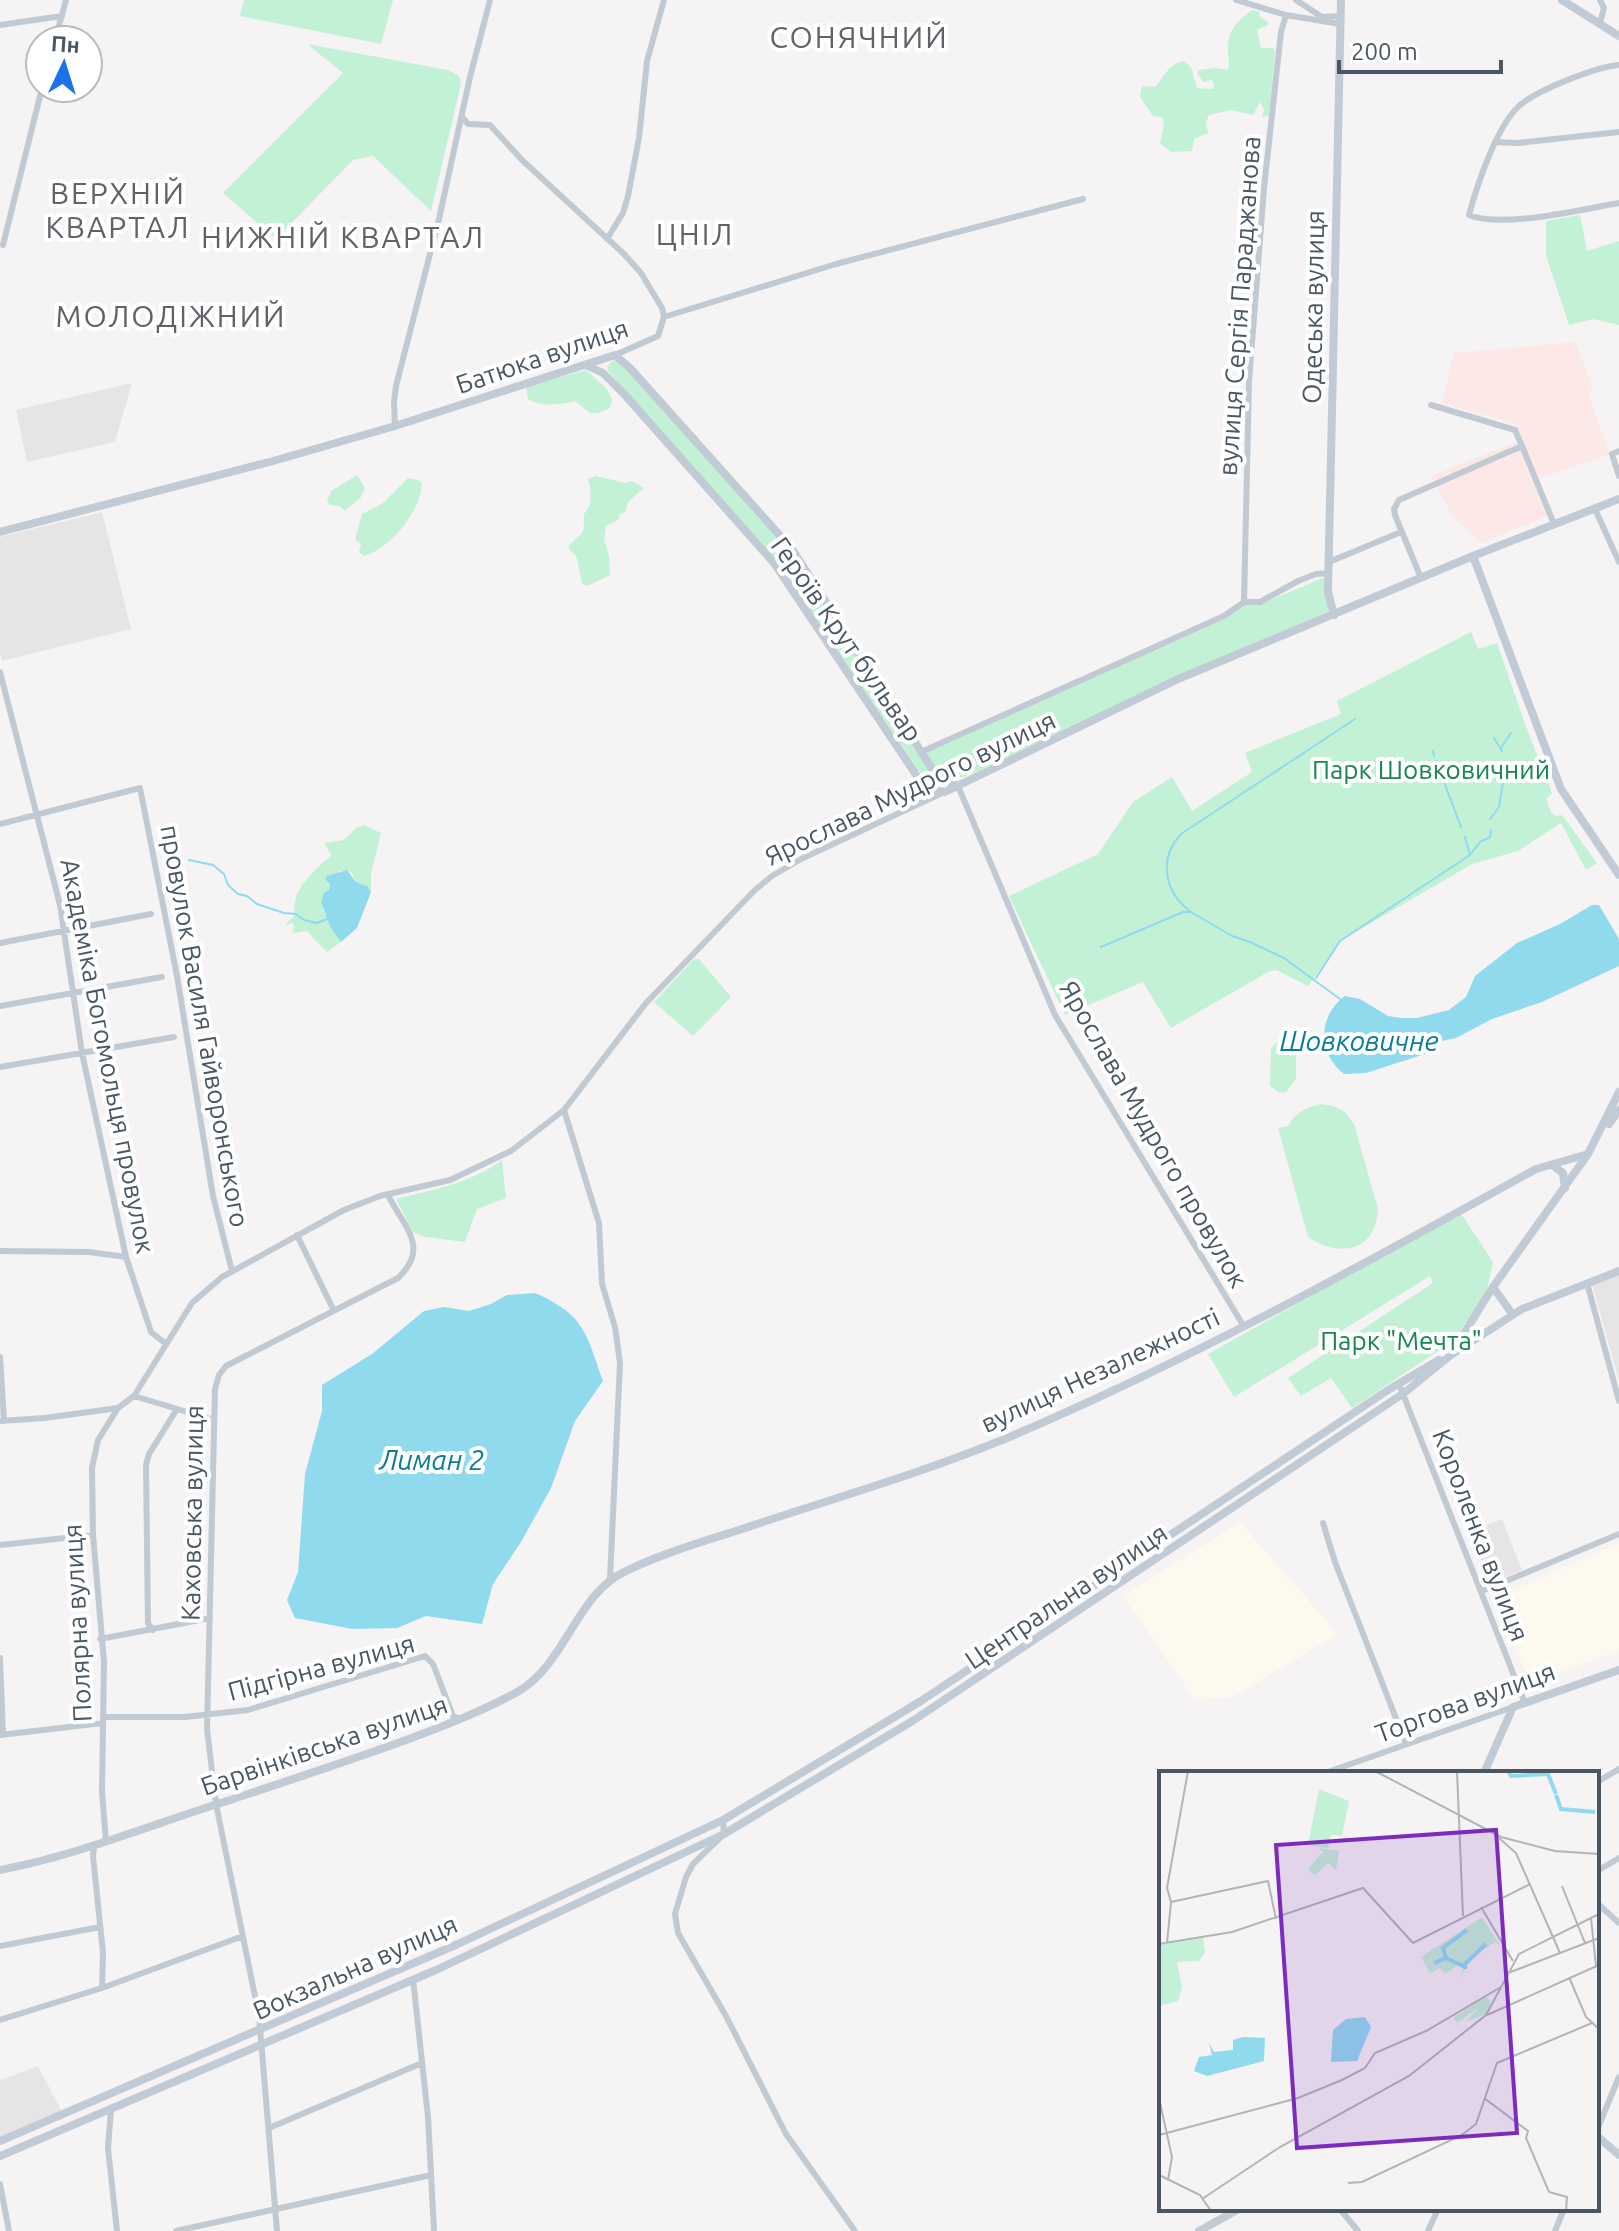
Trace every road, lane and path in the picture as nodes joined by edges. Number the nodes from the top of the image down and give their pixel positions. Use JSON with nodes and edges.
{"nodes":[{"id":1,"x":66,"y":0,"type":"edge"},
{"id":2,"x":490,"y":0,"type":"edge"},
{"id":3,"x":664,"y":0,"type":"edge"},
{"id":4,"x":1236,"y":0,"type":"edge"},
{"id":5,"x":1296,"y":0,"type":"edge"},
{"id":6,"x":1341,"y":0,"type":"edge"},
{"id":7,"x":1562,"y":0,"type":"edge"},
{"id":8,"x":1600,"y":0,"type":"edge"},
{"id":9,"x":1608,"y":0,"type":"edge"},
{"id":10,"x":1604,"y":8,"type":"junction"},
{"id":11,"x":1286,"y":15,"type":"junction"},
{"id":12,"x":62,"y":16,"type":"junction"},
{"id":13,"x":1340,"y":20,"type":"junction"},
{"id":14,"x":1600,"y":23,"type":"junction"},
{"id":15,"x":60,"y":24,"type":"edge"},
{"id":16,"x":0,"y":25,"type":"edge"},
{"id":17,"x":1618,"y":36,"type":"edge"},
{"id":18,"x":1619,"y":65,"type":"edge"},
{"id":19,"x":38,"y":104,"type":"edge"},
{"id":20,"x":462,"y":117,"type":"junction"},
{"id":21,"x":1619,"y":132,"type":"edge"},
{"id":22,"x":1495,"y":142,"type":"junction"},
{"id":23,"x":1083,"y":199,"type":"dead end"},
{"id":24,"x":1619,"y":203,"type":"edge"},
{"id":25,"x":607,"y":239,"type":"junction"},
{"id":26,"x":3,"y":245,"type":"dead end"},
{"id":27,"x":664,"y":317,"type":"junction"},
{"id":28,"x":615,"y":355,"type":"junction"},
{"id":29,"x":586,"y":365,"type":"junction"},
{"id":30,"x":1431,"y":405,"type":"dead end"},
{"id":31,"x":395,"y":426,"type":"junction"},
{"id":32,"x":1522,"y":446,"type":"junction"},
{"id":33,"x":1619,"y":451,"type":"edge"},
{"id":34,"x":1619,"y":476,"type":"edge"},
{"id":35,"x":1619,"y":499,"type":"edge"},
{"id":36,"x":1595,"y":509,"type":"junction"},
{"id":37,"x":1554,"y":524,"type":"junction"},
{"id":38,"x":0,"y":532,"type":"edge"},
{"id":39,"x":1401,"y":532,"type":"junction"},
{"id":40,"x":1473,"y":556,"type":"junction"},
{"id":41,"x":1329,"y":562,"type":"junction"},
{"id":42,"x":1619,"y":562,"type":"edge"},
{"id":43,"x":1329,"y":573,"type":"junction"},
{"id":44,"x":1421,"y":578,"type":"junction"},
{"id":45,"x":1244,"y":602,"type":"junction"},
{"id":46,"x":1334,"y":615,"type":"junction"},
{"id":47,"x":0,"y":672,"type":"edge"},
{"id":48,"x":920,"y":752,"type":"junction"},
{"id":49,"x":958,"y":786,"type":"junction"},
{"id":50,"x":945,"y":792,"type":"junction"},
{"id":51,"x":35,"y":816,"type":"junction"},
{"id":52,"x":0,"y":824,"type":"edge"},
{"id":53,"x":1619,"y":875,"type":"edge"},
{"id":54,"x":151,"y":914,"type":"dead end"},
{"id":55,"x":64,"y":931,"type":"junction"},
{"id":56,"x":0,"y":943,"type":"edge"},
{"id":57,"x":162,"y":977,"type":"dead end"},
{"id":58,"x":71,"y":993,"type":"junction"},
{"id":59,"x":0,"y":1006,"type":"edge"},
{"id":60,"x":174,"y":1037,"type":"dead end"},
{"id":61,"x":82,"y":1053,"type":"junction"},
{"id":62,"x":0,"y":1067,"type":"edge"},
{"id":63,"x":1619,"y":1092,"type":"edge"},
{"id":64,"x":564,"y":1110,"type":"junction"},
{"id":65,"x":1619,"y":1110,"type":"edge"},
{"id":66,"x":1588,"y":1154,"type":"junction"},
{"id":67,"x":1558,"y":1166,"type":"junction"},
{"id":68,"x":1576,"y":1172,"type":"junction"},
{"id":69,"x":1565,"y":1188,"type":"junction"},
{"id":70,"x":388,"y":1195,"type":"junction"},
{"id":71,"x":297,"y":1235,"type":"junction"},
{"id":72,"x":0,"y":1251,"type":"edge"},
{"id":73,"x":126,"y":1257,"type":"junction"},
{"id":74,"x":232,"y":1271,"type":"junction"},
{"id":75,"x":1619,"y":1271,"type":"edge"},
{"id":76,"x":1587,"y":1283,"type":"junction"},
{"id":77,"x":1493,"y":1287,"type":"junction"},
{"id":78,"x":334,"y":1311,"type":"junction"},
{"id":79,"x":1513,"y":1315,"type":"junction"},
{"id":80,"x":1243,"y":1325,"type":"junction"},
{"id":81,"x":166,"y":1344,"type":"junction"},
{"id":82,"x":1451,"y":1355,"type":"junction"},
{"id":83,"x":0,"y":1357,"type":"edge"},
{"id":84,"x":1399,"y":1384,"type":"junction"},
{"id":85,"x":1404,"y":1393,"type":"junction"},
{"id":86,"x":134,"y":1396,"type":"junction"},
{"id":87,"x":1619,"y":1401,"type":"edge"},
{"id":88,"x":118,"y":1408,"type":"junction"},
{"id":89,"x":177,"y":1409,"type":"junction"},
{"id":90,"x":214,"y":1420,"type":"junction"},
{"id":91,"x":2,"y":1421,"type":"edge"},
{"id":92,"x":1323,"y":1523,"type":"dead end"},
{"id":93,"x":1619,"y":1534,"type":"edge"},
{"id":94,"x":93,"y":1535,"type":"junction"},
{"id":95,"x":0,"y":1545,"type":"edge"},
{"id":96,"x":610,"y":1579,"type":"junction"},
{"id":97,"x":1482,"y":1591,"type":"junction"},
{"id":98,"x":210,"y":1618,"type":"junction"},
{"id":99,"x":153,"y":1630,"type":"junction"},
{"id":100,"x":100,"y":1639,"type":"junction"},
{"id":101,"x":0,"y":1658,"type":"edge"},
{"id":102,"x":1619,"y":1670,"type":"edge"},
{"id":103,"x":1524,"y":1701,"type":"junction"},
{"id":104,"x":1513,"y":1707,"type":"junction"},
{"id":105,"x":207,"y":1714,"type":"junction"},
{"id":106,"x":103,"y":1720,"type":"junction"},
{"id":107,"x":460,"y":1720,"type":"junction"},
{"id":108,"x":2,"y":1735,"type":"edge"},
{"id":109,"x":1406,"y":1744,"type":"junction"},
{"id":110,"x":1619,"y":1769,"type":"edge"},
{"id":111,"x":1331,"y":1771,"type":"edge"},
{"id":112,"x":1485,"y":1771,"type":"edge"},
{"id":113,"x":1599,"y":1781,"type":"edge"},
{"id":114,"x":216,"y":1804,"type":"junction"},
{"id":115,"x":723,"y":1820,"type":"junction"},
{"id":116,"x":724,"y":1834,"type":"junction"},
{"id":117,"x":106,"y":1842,"type":"junction"},
{"id":118,"x":94,"y":1846,"type":"junction"},
{"id":119,"x":690,"y":1849,"type":"joint"},
{"id":120,"x":1619,"y":1858,"type":"edge"},
{"id":121,"x":0,"y":1870,"type":"edge"},
{"id":122,"x":1599,"y":1870,"type":"edge"},
{"id":123,"x":1599,"y":1905,"type":"edge"},
{"id":124,"x":1619,"y":1923,"type":"edge"},
{"id":125,"x":100,"y":1927,"type":"junction"},
{"id":126,"x":243,"y":1936,"type":"junction"},
{"id":127,"x":0,"y":1946,"type":"edge"},
{"id":128,"x":413,"y":1979,"type":"junction"},
{"id":129,"x":102,"y":1988,"type":"junction"},
{"id":130,"x":0,"y":2020,"type":"edge"},
{"id":131,"x":260,"y":2030,"type":"junction"},
{"id":132,"x":260,"y":2044,"type":"junction"},
{"id":133,"x":422,"y":2063,"type":"junction"},
{"id":134,"x":1619,"y":2077,"type":"edge"},
{"id":135,"x":111,"y":2109,"type":"junction"},
{"id":136,"x":269,"y":2128,"type":"junction"},
{"id":137,"x":1599,"y":2128,"type":"edge"},
{"id":138,"x":1599,"y":2135,"type":"edge"},
{"id":139,"x":0,"y":2141,"type":"edge"},
{"id":140,"x":1619,"y":2155,"type":"edge"},
{"id":141,"x":0,"y":2156,"type":"edge"},
{"id":142,"x":431,"y":2175,"type":"junction"},
{"id":143,"x":0,"y":2184,"type":"edge"},
{"id":144,"x":276,"y":2208,"type":"junction"},
{"id":145,"x":1235,"y":2211,"type":"edge"},
{"id":146,"x":1342,"y":2211,"type":"edge"},
{"id":147,"x":1437,"y":2211,"type":"edge"},
{"id":148,"x":1563,"y":2211,"type":"edge"},
{"id":149,"x":9,"y":2231,"type":"edge"},
{"id":150,"x":117,"y":2231,"type":"edge"},
{"id":151,"x":176,"y":2231,"type":"edge"},
{"id":152,"x":277,"y":2231,"type":"edge"},
{"id":153,"x":434,"y":2231,"type":"edge"},
{"id":154,"x":855,"y":2231,"type":"edge"},
{"id":155,"x":1199,"y":2231,"type":"edge"},
{"id":156,"x":1358,"y":2231,"type":"edge"},
{"id":157,"x":1428,"y":2231,"type":"edge"},
{"id":158,"x":1555,"y":2231,"type":"edge"}],
"edges":[{"from":1,"to":12,"type":"street"},
{"from":2,"to":20,"type":"street"},
{"from":3,"to":25,"type":"street"},
{"from":4,"to":11,"type":"street"},
{"from":5,"to":13,"type":"street"},
{"from":6,"to":13,"type":"street","name":"Одеська вулиця"},
{"from":7,"to":14,"type":"street"},
{"from":8,"to":10,"type":"street"},
{"from":9,"to":10,"type":"street"},
{"from":10,"to":14,"type":"street"},
{"from":11,"to":13,"type":"street"},
{"from":11,"to":45,"type":"street","name":"вулиця Сергія Параджанова"},
{"from":12,"to":15,"type":"street"},
{"from":12,"to":16,"type":"street"},
{"from":13,"to":41,"type":"street","name":"Одеська вулиця"},
{"from":14,"to":17,"type":"street"},
{"from":18,"to":22,"type":"street"},
{"from":19,"to":26,"type":"street"},
{"from":20,"to":25,"type":"street"},
{"from":20,"to":31,"type":"street"},
{"from":21,"to":22,"type":"street"},
{"from":22,"to":24,"type":"street"},
{"from":23,"to":27,"type":"street","name":"Батюка вулиця"},
{"from":25,"to":27,"type":"street"},
{"from":27,"to":28,"type":"street","name":"Батюка вулиця"},
{"from":28,"to":29,"type":"street","name":"Батюка вулиця"},
{"from":28,"to":48,"type":"street","name":"Героїв Крут бульвар"},
{"from":29,"to":31,"type":"street","name":"Батюка вулиця"},
{"from":29,"to":50,"type":"street","name":"Героїв Крут бульвар"},
{"from":30,"to":32,"type":"street"},
{"from":31,"to":38,"type":"street","name":"Батюка вулиця"},
{"from":32,"to":37,"type":"street"},
{"from":32,"to":39,"type":"street"},
{"from":33,"to":34,"type":"street"},
{"from":35,"to":36,"type":"street","name":"Ярослава Мудрого вулиця"},
{"from":36,"to":37,"type":"street","name":"Ярослава Мудрого вулиця"},
{"from":36,"to":42,"type":"street"},
{"from":37,"to":40,"type":"street","name":"Ярослава Мудрого вулиця"},
{"from":39,"to":41,"type":"street"},
{"from":39,"to":44,"type":"street"},
{"from":40,"to":44,"type":"street","name":"Ярослава Мудрого вулиця"},
{"from":40,"to":53,"type":"street"},
{"from":41,"to":43,"type":"street","name":"Одеська вулиця"},
{"from":43,"to":45,"type":"street"},
{"from":43,"to":46,"type":"street","name":"Одеська вулиця"},
{"from":44,"to":46,"type":"street","name":"Ярослава Мудрого вулиця"},
{"from":45,"to":48,"type":"street"},
{"from":46,"to":49,"type":"street","name":"Ярослава Мудрого вулиця"},
{"from":47,"to":51,"type":"street","name":"Академіка Богомольця провулок"},
{"from":48,"to":49,"type":"street","name":"Героїв Крут бульвар"},
{"from":49,"to":50,"type":"street","name":"Ярослава Мудрого вулиця"},
{"from":49,"to":80,"type":"street","name":"Ярослава Мудрого провулок"},
{"from":50,"to":64,"type":"street","name":"Ярослава Мудрого вулиця"},
{"from":51,"to":52,"type":"street"},
{"from":51,"to":55,"type":"street","name":"Академіка Богомольця провулок"},
{"from":51,"to":74,"type":"street","name":"провулок Василя Гайворонського"},
{"from":54,"to":55,"type":"street"},
{"from":55,"to":56,"type":"street"},
{"from":55,"to":58,"type":"street","name":"Академіка Богомольця провулок"},
{"from":57,"to":58,"type":"street"},
{"from":58,"to":59,"type":"street"},
{"from":58,"to":61,"type":"street","name":"Академіка Богомольця провулок"},
{"from":60,"to":61,"type":"street"},
{"from":61,"to":62,"type":"street"},
{"from":61,"to":73,"type":"street","name":"Академіка Богомольця провулок"},
{"from":63,"to":66,"type":"street"},
{"from":64,"to":70,"type":"street","name":"Ярослава Мудрого вулиця"},
{"from":64,"to":96,"type":"street"},
{"from":65,"to":66,"type":"street"},
{"from":66,"to":67,"type":"street","name":"вулиця Незалежності"},
{"from":66,"to":68,"type":"street"},
{"from":67,"to":68,"type":"street"},
{"from":67,"to":69,"type":"street"},
{"from":67,"to":80,"type":"street","name":"вулиця Незалежності"},
{"from":68,"to":69,"type":"street"},
{"from":69,"to":77,"type":"street"},
{"from":70,"to":71,"type":"street","name":"Ярослава Мудрого вулиця"},
{"from":70,"to":78,"type":"street","name":"Каховська вулиця"},
{"from":71,"to":74,"type":"street","name":"Ярослава Мудрого вулиця"},
{"from":71,"to":78,"type":"street"},
{"from":72,"to":73,"type":"street"},
{"from":73,"to":81,"type":"street","name":"Академіка Богомольця провулок"},
{"from":74,"to":81,"type":"street","name":"Ярослава Мудрого вулиця"},
{"from":75,"to":76,"type":"street","name":"Центральна вулиця"},
{"from":76,"to":79,"type":"street","name":"Центральна вулиця"},
{"from":76,"to":87,"type":"street"},
{"from":77,"to":79,"type":"street"},
{"from":77,"to":82,"type":"street"},
{"from":78,"to":90,"type":"street","name":"Каховська вулиця"},
{"from":79,"to":82,"type":"street","name":"Центральна вулиця"},
{"from":80,"to":96,"type":"street","name":"вулиця Незалежності"},
{"from":81,"to":86,"type":"street","name":"Ярослава Мудрого вулиця"},
{"from":82,"to":84,"type":"street","name":"Центральна вулиця"},
{"from":82,"to":85,"type":"street","name":"Центральна вулиця"},
{"from":83,"to":91,"type":"street"},
{"from":84,"to":85,"type":"street","name":"Короленка вулиця"},
{"from":84,"to":115,"type":"street","name":"Центральна вулиця"},
{"from":85,"to":97,"type":"street","name":"Короленка вулиця"},
{"from":85,"to":116,"type":"street","name":"Центральна вулиця"},
{"from":86,"to":88,"type":"street","name":"Ярослава Мудрого вулиця"},
{"from":86,"to":89,"type":"street"},
{"from":88,"to":91,"type":"street"},
{"from":88,"to":94,"type":"street","name":"Полярна вулиця"},
{"from":89,"to":90,"type":"street"},
{"from":89,"to":99,"type":"street"},
{"from":90,"to":98,"type":"street","name":"Каховська вулиця"},
{"from":92,"to":109,"type":"street"},
{"from":93,"to":97,"type":"street"},
{"from":94,"to":95,"type":"street"},
{"from":94,"to":100,"type":"street","name":"Полярна вулиця"},
{"from":96,"to":107,"type":"street","name":"Барвінківська вулиця"},
{"from":97,"to":103,"type":"street","name":"Короленка вулиця"},
{"from":98,"to":99,"type":"street"},
{"from":98,"to":105,"type":"street","name":"Каховська вулиця"},
{"from":99,"to":100,"type":"street"},
{"from":100,"to":106,"type":"street","name":"Полярна вулиця"},
{"from":101,"to":108,"type":"street"},
{"from":102,"to":103,"type":"street","name":"Торгова вулиця"},
{"from":103,"to":104,"type":"street","name":"Торгова вулиця"},
{"from":104,"to":109,"type":"street","name":"Торгова вулиця"},
{"from":104,"to":112,"type":"street"},
{"from":105,"to":106,"type":"street","name":"Підгірна вулиця"},
{"from":105,"to":107,"type":"street","name":"Підгірна вулиця"},
{"from":105,"to":114,"type":"street","name":"Каховська вулиця"},
{"from":106,"to":108,"type":"street","name":"Підгірна вулиця"},
{"from":106,"to":117,"type":"street","name":"Полярна вулиця"},
{"from":107,"to":114,"type":"street","name":"Барвінківська вулиця"},
{"from":109,"to":111,"type":"street","name":"Торгова вулиця"},
{"from":110,"to":113,"type":"street"},
{"from":114,"to":117,"type":"street","name":"Барвінківська вулиця"},
{"from":114,"to":126,"type":"street","name":"Каховська вулиця"},
{"from":115,"to":116,"type":"street"},
{"from":115,"to":131,"type":"street","name":"Вокзальна вулиця"},
{"from":116,"to":119,"type":"street","name":"Центральна вулиця"},
{"from":116,"to":154,"type":"street"},
{"from":117,"to":118,"type":"street","name":"Барвінківська вулиця"},
{"from":118,"to":121,"type":"street","name":"Барвінківська вулиця"},
{"from":118,"to":125,"type":"street"},
{"from":119,"to":128,"type":"street","name":"Вокзальна вулиця"},
{"from":120,"to":122,"type":"street"},
{"from":123,"to":124,"type":"street"},
{"from":125,"to":127,"type":"street"},
{"from":125,"to":129,"type":"street"},
{"from":126,"to":129,"type":"street"},
{"from":126,"to":131,"type":"street","name":"Каховська вулиця"},
{"from":128,"to":132,"type":"street","name":"Вокзальна вулиця"},
{"from":128,"to":133,"type":"street"},
{"from":129,"to":130,"type":"street"},
{"from":131,"to":132,"type":"street","name":"Каховська вулиця"},
{"from":131,"to":139,"type":"street","name":"Вокзальна вулиця"},
{"from":132,"to":135,"type":"street","name":"Вокзальна вулиця"},
{"from":132,"to":136,"type":"street","name":"Каховська вулиця"},
{"from":133,"to":136,"type":"street"},
{"from":133,"to":142,"type":"street"},
{"from":134,"to":137,"type":"street"},
{"from":135,"to":141,"type":"street","name":"Вокзальна вулиця"},
{"from":135,"to":150,"type":"street"},
{"from":136,"to":144,"type":"street","name":"Каховська вулиця"},
{"from":138,"to":140,"type":"street"},
{"from":142,"to":144,"type":"street"},
{"from":142,"to":153,"type":"street"},
{"from":143,"to":149,"type":"street"},
{"from":144,"to":151,"type":"street"},
{"from":144,"to":152,"type":"street","name":"Каховська вулиця"},
{"from":145,"to":155,"type":"street"},
{"from":146,"to":156,"type":"street"},
{"from":147,"to":157,"type":"street"},
{"from":148,"to":158,"type":"street"}]}
